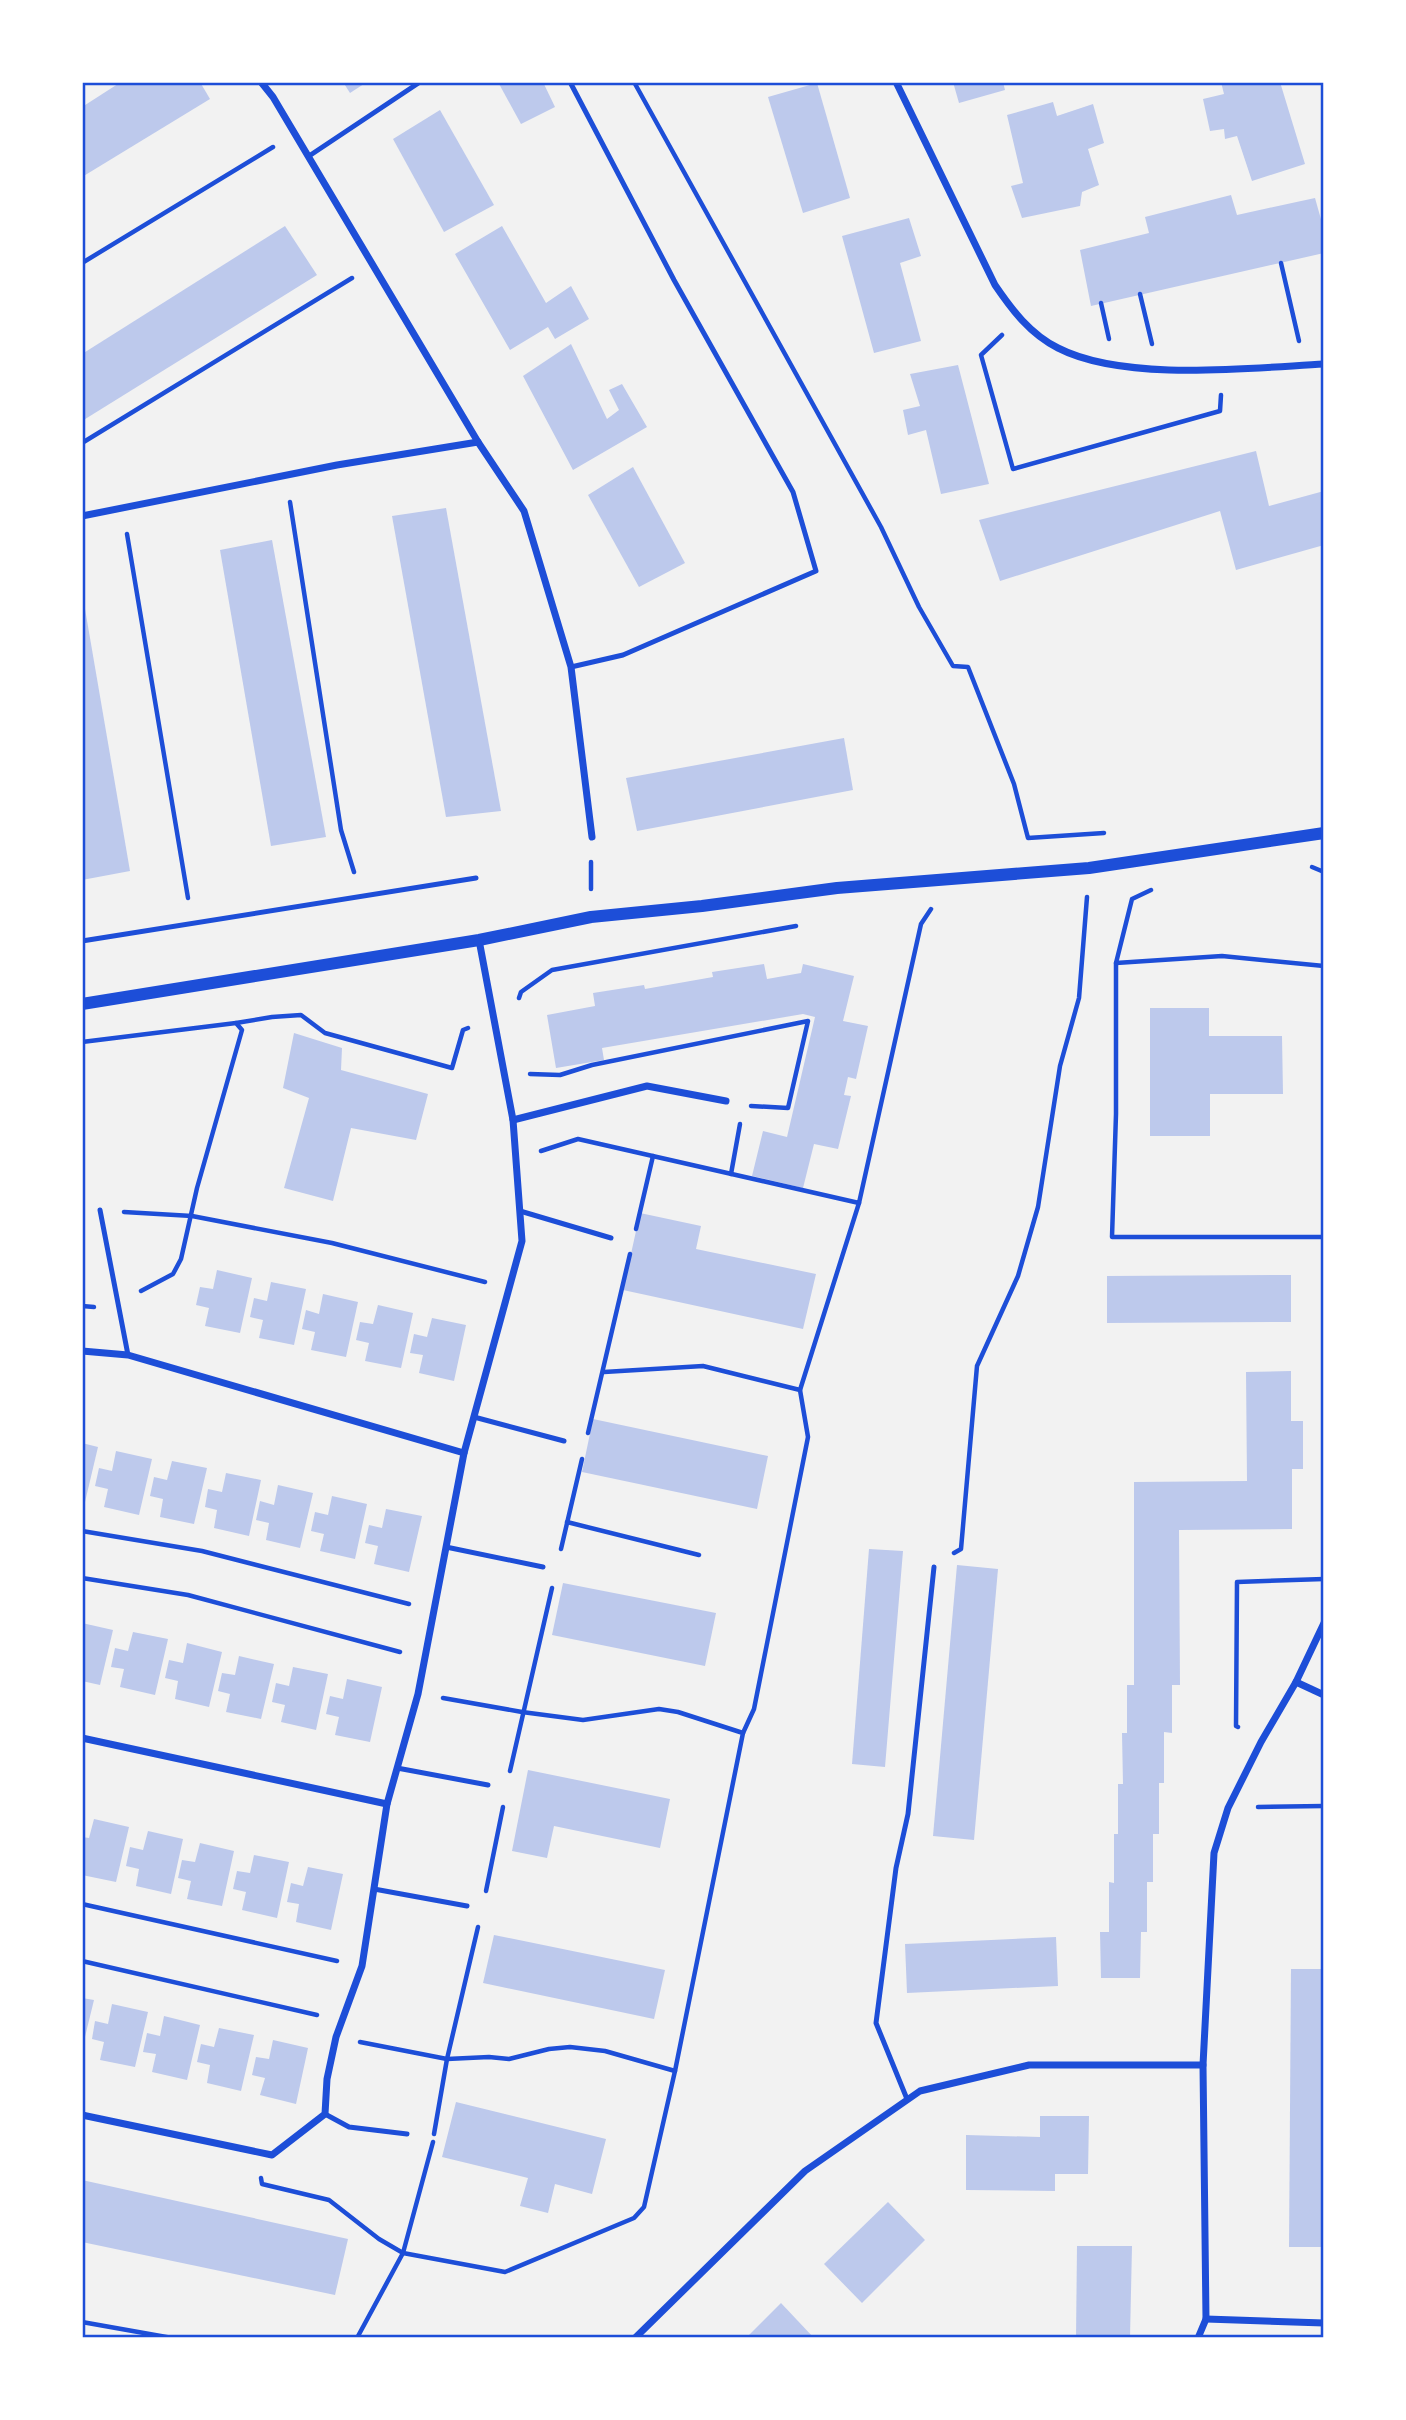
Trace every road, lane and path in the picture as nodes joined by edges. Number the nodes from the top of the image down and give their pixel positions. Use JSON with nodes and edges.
{"nodes":[{"id":1,"x":261,"y":82,"type":"edge"},
{"id":2,"x":421,"y":82,"type":"edge"},
{"id":3,"x":570,"y":82,"type":"edge"},
{"id":4,"x":634,"y":82,"type":"edge"},
{"id":5,"x":896,"y":82,"type":"edge"},
{"id":6,"x":295,"y":133,"type":"junction"},
{"id":7,"x":309,"y":156,"type":"junction"},
{"id":8,"x":82,"y":263,"type":"edge"},
{"id":9,"x":1281,"y":263,"type":"dead end"},
{"id":10,"x":374,"y":265,"type":"junction"},
{"id":11,"x":1140,"y":294,"type":"dead end"},
{"id":12,"x":1020,"y":319,"type":"junction"},
{"id":13,"x":1324,"y":364,"type":"edge"},
{"id":14,"x":1304,"y":365,"type":"junction"},
{"id":15,"x":1157,"y":368,"type":"junction"},
{"id":16,"x":1223,"y":369,"type":"junction"},
{"id":17,"x":478,"y":442,"type":"junction"},
{"id":18,"x":82,"y":443,"type":"edge"},
{"id":19,"x":285,"y":475,"type":"junction"},
{"id":20,"x":122,"y":508,"type":"junction"},
{"id":21,"x":82,"y":516,"type":"edge"},
{"id":22,"x":571,"y":667,"type":"junction"},
{"id":23,"x":1324,"y":832,"type":"edge"},
{"id":24,"x":1107,"y":833,"type":"dead end"},
{"id":25,"x":592,"y":837,"type":"joint"},
{"id":26,"x":1089,"y":868,"type":"junction"},
{"id":27,"x":1301,"y":868,"type":"dead end"},
{"id":28,"x":1324,"y":872,"type":"edge"},
{"id":29,"x":475,"y":878,"type":"dead end"},
{"id":30,"x":1163,"y":888,"type":"dead end"},
{"id":31,"x":362,"y":896,"type":"junction"},
{"id":32,"x":919,"y":908,"type":"dead end"},
{"id":33,"x":591,"y":917,"type":"junction"},
{"id":34,"x":192,"y":923,"type":"junction"},
{"id":35,"x":800,"y":925,"type":"dead end"},
{"id":36,"x":479,"y":940,"type":"junction"},
{"id":37,"x":82,"y":941,"type":"edge"},
{"id":38,"x":1116,"y":963,"type":"junction"},
{"id":39,"x":1324,"y":966,"type":"edge"},
{"id":40,"x":517,"y":1001,"type":"dead end"},
{"id":41,"x":82,"y":1004,"type":"edge"},
{"id":42,"x":494,"y":1018,"type":"junction"},
{"id":43,"x":236,"y":1023,"type":"junction"},
{"id":44,"x":82,"y":1042,"type":"edge"},
{"id":45,"x":525,"y":1061,"type":"dead end"},
{"id":46,"x":726,"y":1101,"type":"dead end"},
{"id":47,"x":743,"y":1106,"type":"dead end"},
{"id":48,"x":513,"y":1120,"type":"junction"},
{"id":49,"x":741,"y":1120,"type":"dead end"},
{"id":50,"x":517,"y":1159,"type":"junction"},
{"id":51,"x":731,"y":1174,"type":"junction"},
{"id":52,"x":859,"y":1203,"type":"junction"},
{"id":53,"x":100,"y":1210,"type":"joint"},
{"id":54,"x":520,"y":1211,"type":"junction"},
{"id":55,"x":192,"y":1216,"type":"junction"},
{"id":56,"x":1324,"y":1237,"type":"edge"},
{"id":57,"x":611,"y":1238,"type":"dead end"},
{"id":58,"x":510,"y":1288,"type":"junction"},
{"id":59,"x":118,"y":1304,"type":"junction"},
{"id":60,"x":82,"y":1351,"type":"edge"},
{"id":61,"x":128,"y":1355,"type":"junction"},
{"id":62,"x":604,"y":1372,"type":"dead end"},
{"id":63,"x":800,"y":1390,"type":"junction"},
{"id":64,"x":474,"y":1417,"type":"junction"},
{"id":65,"x":564,"y":1441,"type":"dead end"},
{"id":66,"x":464,"y":1453,"type":"junction"},
{"id":67,"x":567,"y":1522,"type":"dead end"},
{"id":68,"x":82,"y":1531,"type":"edge"},
{"id":69,"x":446,"y":1547,"type":"junction"},
{"id":70,"x":699,"y":1555,"type":"dead end"},
{"id":71,"x":543,"y":1567,"type":"dead end"},
{"id":72,"x":934,"y":1567,"type":"joint"},
{"id":73,"x":82,"y":1578,"type":"edge"},
{"id":74,"x":1324,"y":1579,"type":"edge"},
{"id":75,"x":434,"y":1611,"type":"junction"},
{"id":76,"x":1324,"y":1623,"type":"edge"},
{"id":77,"x":425,"y":1658,"type":"junction"},
{"id":78,"x":1296,"y":1682,"type":"junction"},
{"id":79,"x":418,"y":1694,"type":"junction"},
{"id":80,"x":1324,"y":1695,"type":"edge"},
{"id":81,"x":522,"y":1712,"type":"junction"},
{"id":82,"x":743,"y":1733,"type":"junction"},
{"id":83,"x":82,"y":1738,"type":"edge"},
{"id":84,"x":1261,"y":1742,"type":"junction"},
{"id":85,"x":397,"y":1768,"type":"junction"},
{"id":86,"x":509,"y":1774,"type":"dead end"},
{"id":87,"x":488,"y":1785,"type":"dead end"},
{"id":88,"x":504,"y":1799,"type":"dead end"},
{"id":89,"x":387,"y":1804,"type":"junction"},
{"id":90,"x":1324,"y":1806,"type":"edge"},
{"id":91,"x":1228,"y":1808,"type":"junction"},
{"id":92,"x":374,"y":1889,"type":"junction"},
{"id":93,"x":485,"y":1899,"type":"dead end"},
{"id":94,"x":82,"y":1904,"type":"edge"},
{"id":95,"x":467,"y":1906,"type":"dead end"},
{"id":96,"x":479,"y":1924,"type":"dead end"},
{"id":97,"x":82,"y":1961,"type":"edge"},
{"id":98,"x":362,"y":1966,"type":"junction"},
{"id":99,"x":342,"y":2021,"type":"junction"},
{"id":100,"x":336,"y":2037,"type":"junction"},
{"id":101,"x":447,"y":2060,"type":"junction"},
{"id":102,"x":1203,"y":2065,"type":"junction"},
{"id":103,"x":675,"y":2071,"type":"junction"},
{"id":104,"x":907,"y":2099,"type":"junction"},
{"id":105,"x":325,"y":2114,"type":"junction"},
{"id":106,"x":82,"y":2115,"type":"edge"},
{"id":107,"x":407,"y":2133,"type":"dead end"},
{"id":108,"x":260,"y":2152,"type":"junction"},
{"id":109,"x":403,"y":2253,"type":"junction"},
{"id":110,"x":1206,"y":2319,"type":"junction"},
{"id":111,"x":82,"y":2322,"type":"edge"},
{"id":112,"x":1324,"y":2323,"type":"edge"},
{"id":113,"x":172,"y":2338,"type":"edge"},
{"id":114,"x":357,"y":2338,"type":"edge"},
{"id":115,"x":635,"y":2338,"type":"edge"},
{"id":116,"x":1198,"y":2338,"type":"edge"}],
"edges":[{"from":1,"to":6,"type":"street"},
{"from":2,"to":7,"type":"lane"},
{"from":3,"to":22,"type":"lane"},
{"from":4,"to":24,"type":"path"},
{"from":5,"to":12,"type":"street"},
{"from":6,"to":7,"type":"street"},
{"from":6,"to":8,"type":"path"},
{"from":7,"to":10,"type":"street"},
{"from":9,"to":14,"type":"path"},
{"from":10,"to":17,"type":"street"},
{"from":10,"to":18,"type":"path"},
{"from":11,"to":15,"type":"path"},
{"from":12,"to":15,"type":"street"},
{"from":12,"to":16,"type":"path"},
{"from":13,"to":14,"type":"street"},
{"from":14,"to":16,"type":"street"},
{"from":15,"to":16,"type":"street"},
{"from":17,"to":19,"type":"street"},
{"from":17,"to":22,"type":"street"},
{"from":19,"to":20,"type":"street"},
{"from":19,"to":31,"type":"path"},
{"from":20,"to":21,"type":"street"},
{"from":20,"to":34,"type":"path"},
{"from":22,"to":25,"type":"street"},
{"from":23,"to":26,"type":"street"},
{"from":25,"to":33,"type":"path"},
{"from":26,"to":33,"type":"street"},
{"from":26,"to":72,"type":"path"},
{"from":27,"to":28,"type":"path"},
{"from":29,"to":31,"type":"lane"},
{"from":30,"to":38,"type":"path"},
{"from":31,"to":34,"type":"lane"},
{"from":32,"to":52,"type":"path"},
{"from":33,"to":36,"type":"street"},
{"from":34,"to":37,"type":"lane"},
{"from":35,"to":40,"type":"path"},
{"from":36,"to":41,"type":"street"},
{"from":36,"to":42,"type":"street"},
{"from":38,"to":39,"type":"path"},
{"from":38,"to":56,"type":"path"},
{"from":42,"to":43,"type":"path"},
{"from":42,"to":48,"type":"street"},
{"from":43,"to":44,"type":"path"},
{"from":43,"to":55,"type":"path"},
{"from":45,"to":47,"type":"path"},
{"from":46,"to":48,"type":"street"},
{"from":48,"to":50,"type":"street"},
{"from":49,"to":51,"type":"path"},
{"from":50,"to":51,"type":"path"},
{"from":50,"to":54,"type":"street"},
{"from":51,"to":52,"type":"path"},
{"from":52,"to":63,"type":"path"},
{"from":53,"to":55,"type":"path"},
{"from":53,"to":59,"type":"lane"},
{"from":54,"to":57,"type":"lane"},
{"from":54,"to":58,"type":"street"},
{"from":55,"to":58,"type":"path"},
{"from":55,"to":59,"type":"path"},
{"from":58,"to":64,"type":"street"},
{"from":59,"to":61,"type":"lane"},
{"from":60,"to":61,"type":"street"},
{"from":61,"to":66,"type":"street"},
{"from":62,"to":63,"type":"path"},
{"from":63,"to":82,"type":"path"},
{"from":64,"to":65,"type":"lane"},
{"from":64,"to":66,"type":"street"},
{"from":66,"to":69,"type":"street"},
{"from":67,"to":70,"type":"path"},
{"from":68,"to":75,"type":"path"},
{"from":69,"to":71,"type":"lane"},
{"from":69,"to":75,"type":"street"},
{"from":72,"to":104,"type":"lane"},
{"from":73,"to":77,"type":"path"},
{"from":74,"to":84,"type":"path"},
{"from":75,"to":77,"type":"street"},
{"from":76,"to":78,"type":"street"},
{"from":77,"to":79,"type":"street"},
{"from":78,"to":80,"type":"street"},
{"from":78,"to":84,"type":"street"},
{"from":79,"to":81,"type":"path"},
{"from":79,"to":85,"type":"street"},
{"from":81,"to":82,"type":"path"},
{"from":81,"to":86,"type":"path"},
{"from":82,"to":103,"type":"path"},
{"from":83,"to":89,"type":"street"},
{"from":84,"to":91,"type":"street"},
{"from":85,"to":87,"type":"lane"},
{"from":85,"to":89,"type":"street"},
{"from":88,"to":93,"type":"path"},
{"from":89,"to":92,"type":"street"},
{"from":90,"to":91,"type":"path"},
{"from":91,"to":102,"type":"street"},
{"from":92,"to":95,"type":"lane"},
{"from":92,"to":98,"type":"street"},
{"from":94,"to":98,"type":"path"},
{"from":96,"to":101,"type":"path"},
{"from":97,"to":99,"type":"path"},
{"from":98,"to":99,"type":"street"},
{"from":99,"to":100,"type":"street"},
{"from":100,"to":101,"type":"path"},
{"from":100,"to":105,"type":"street"},
{"from":101,"to":103,"type":"path"},
{"from":101,"to":109,"type":"path"},
{"from":102,"to":104,"type":"street"},
{"from":102,"to":110,"type":"street"},
{"from":103,"to":109,"type":"path"},
{"from":104,"to":115,"type":"street"},
{"from":105,"to":107,"type":"lane"},
{"from":105,"to":108,"type":"street"},
{"from":106,"to":108,"type":"street"},
{"from":108,"to":109,"type":"path"},
{"from":109,"to":114,"type":"path"},
{"from":110,"to":112,"type":"street"},
{"from":110,"to":116,"type":"street"},
{"from":111,"to":113,"type":"path"}]}
